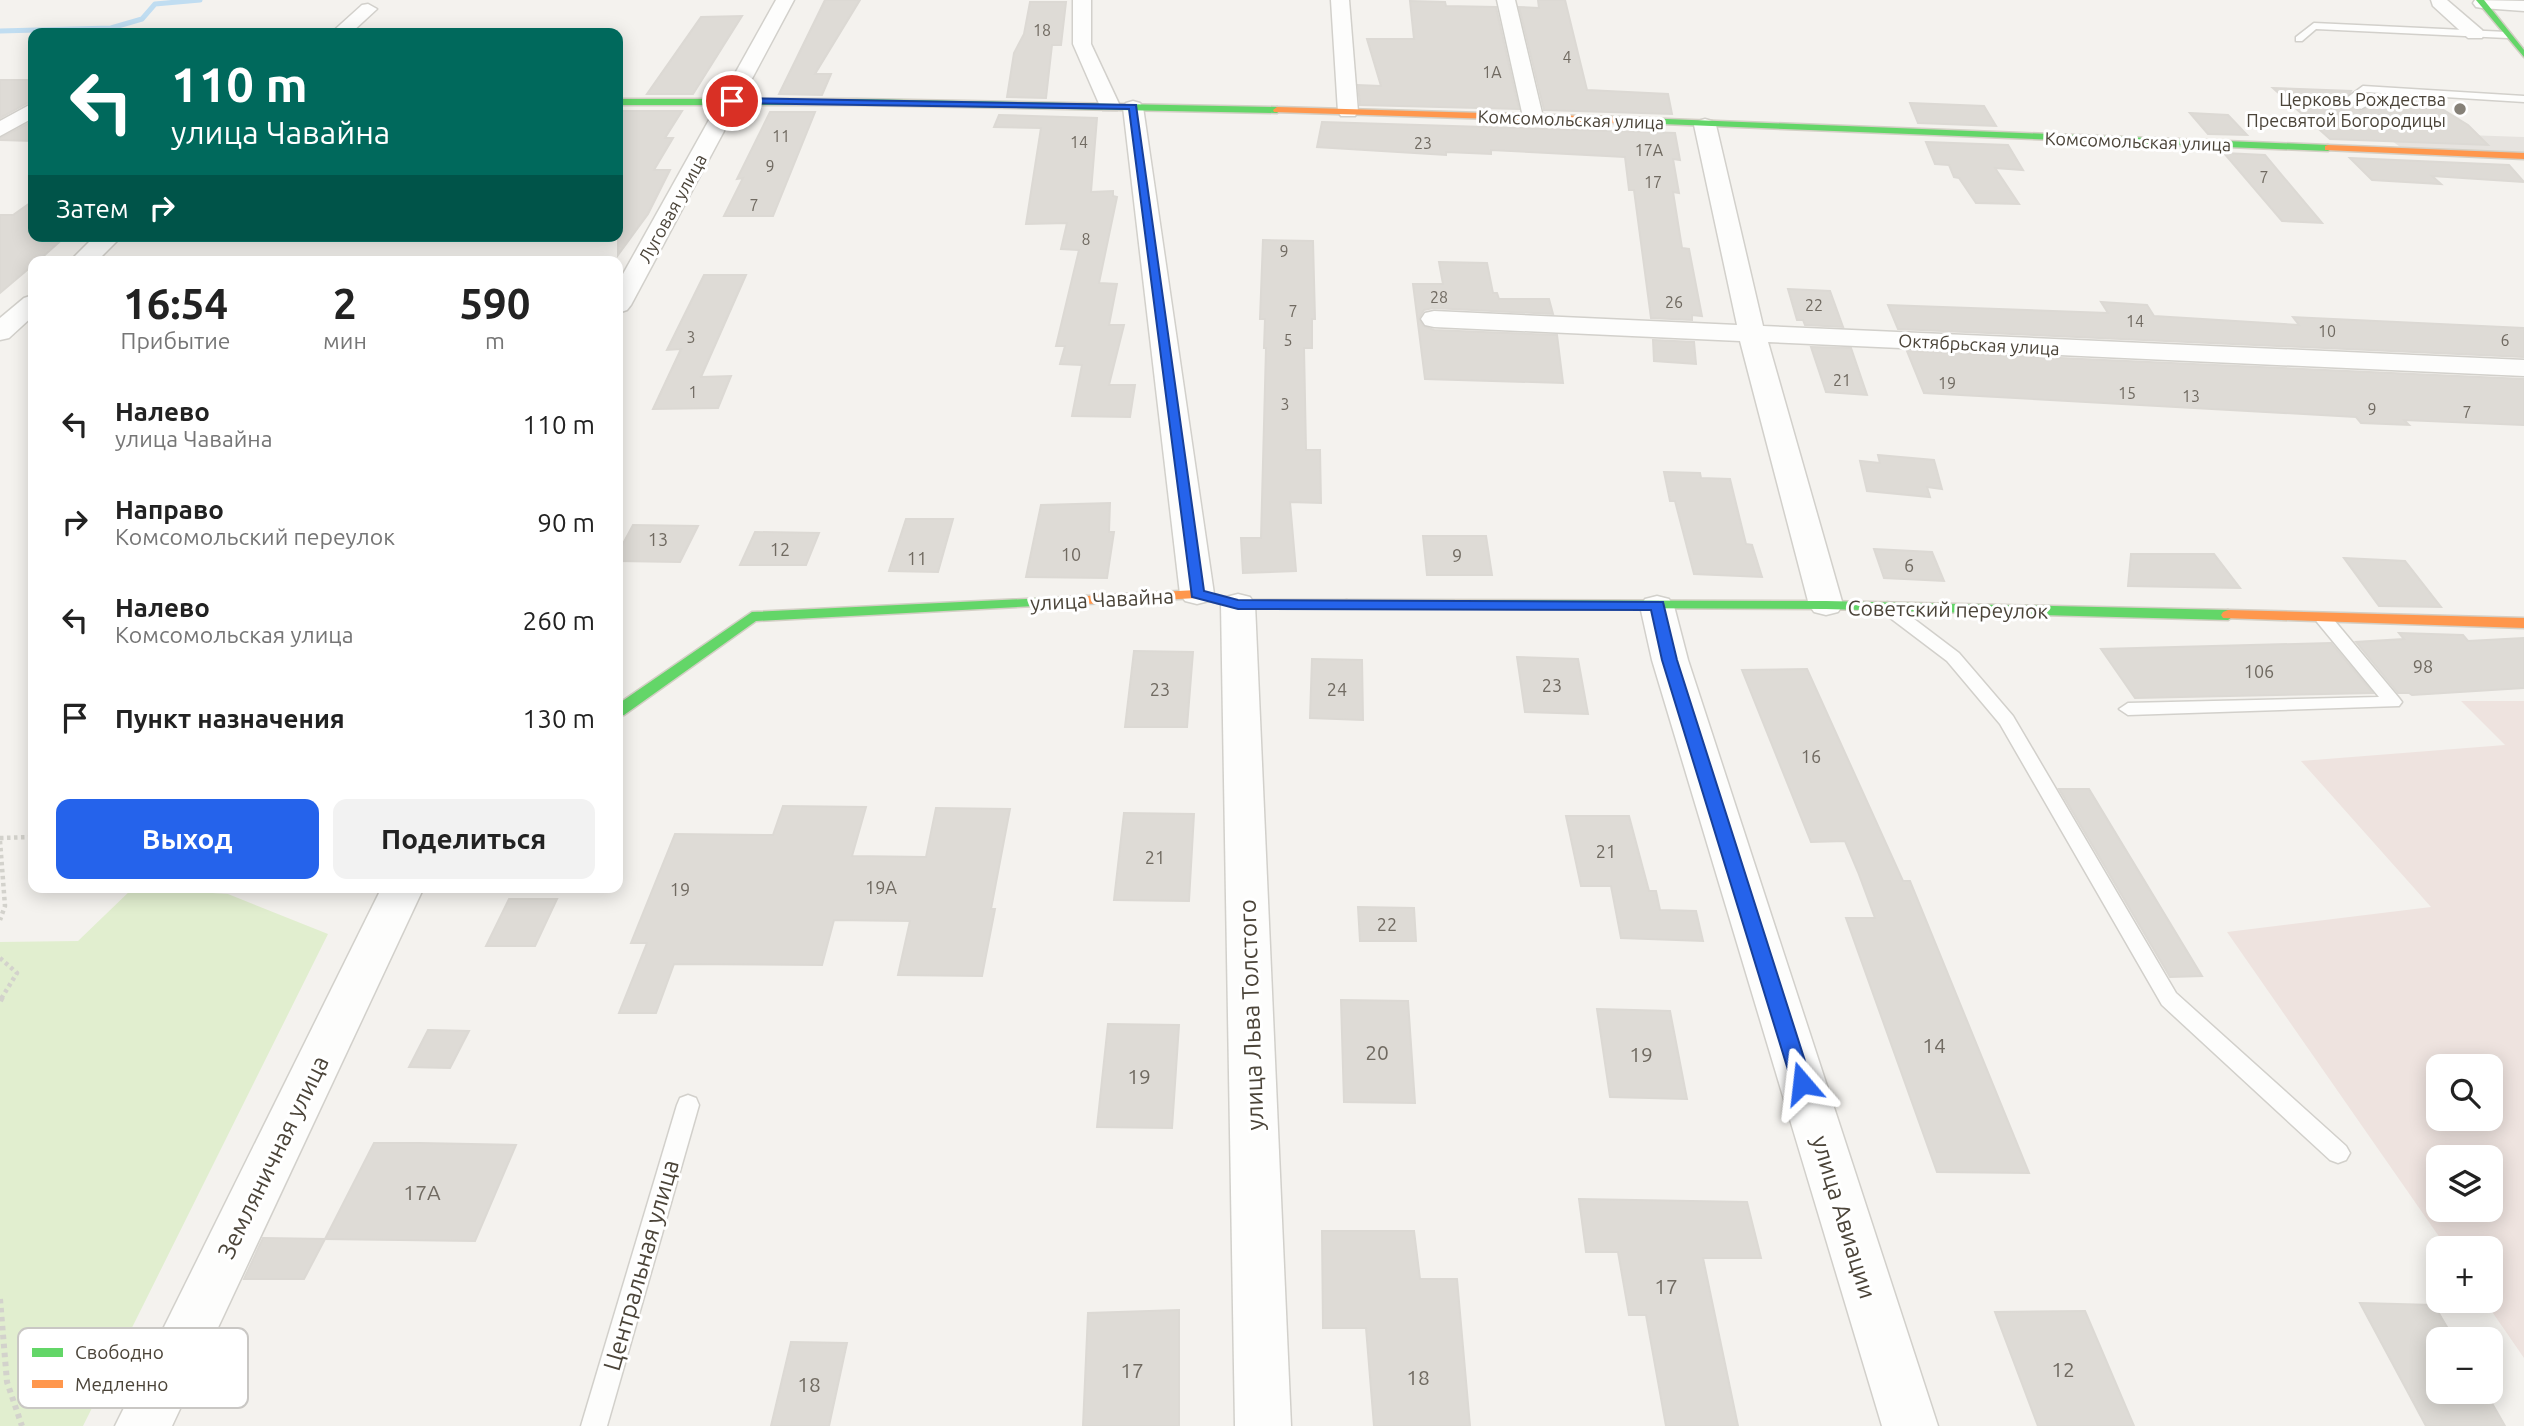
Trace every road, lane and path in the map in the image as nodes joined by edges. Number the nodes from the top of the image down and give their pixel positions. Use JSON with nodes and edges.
{"nodes":[{"id":1,"x":785,"y":0,"type":"edge"},
{"id":2,"x":1082,"y":0,"type":"edge"},
{"id":3,"x":1340,"y":0,"type":"edge"},
{"id":4,"x":1506,"y":0,"type":"edge"},
{"id":5,"x":2439,"y":2,"type":"dead end"},
{"id":6,"x":2481,"y":2,"type":"edge"},
{"id":7,"x":2524,"y":6,"type":"edge"},
{"id":8,"x":368,"y":9,"type":"dead end"},
{"id":9,"x":346,"y":28,"type":"edge"},
{"id":10,"x":2475,"y":34,"type":"junction"},
{"id":11,"x":2299,"y":39,"type":"dead end"},
{"id":12,"x":2517,"y":45,"type":"edge"},
{"id":13,"x":2524,"y":99,"type":"edge"},
{"id":14,"x":732,"y":101,"type":"junction"},
{"id":15,"x":623,"y":102,"type":"edge"},
{"id":16,"x":2361,"y":106,"type":"dead end"},
{"id":17,"x":0,"y":107,"type":"edge"},
{"id":18,"x":28,"y":107,"type":"edge"},
{"id":19,"x":1122,"y":107,"type":"junction"},
{"id":20,"x":28,"y":110,"type":"edge"},
{"id":21,"x":1348,"y":112,"type":"junction"},
{"id":22,"x":1533,"y":117,"type":"junction"},
{"id":23,"x":1705,"y":125,"type":"junction"},
{"id":24,"x":0,"y":130,"type":"edge"},
{"id":25,"x":2524,"y":156,"type":"edge"},
{"id":26,"x":103,"y":242,"type":"edge"},
{"id":27,"x":88,"y":256,"type":"edge"},
{"id":28,"x":623,"y":296,"type":"edge"},
{"id":29,"x":28,"y":307,"type":"edge"},
{"id":30,"x":1434,"y":318,"type":"dead end"},
{"id":31,"x":0,"y":332,"type":"edge"},
{"id":32,"x":1752,"y":334,"type":"junction"},
{"id":33,"x":2524,"y":368,"type":"edge"},
{"id":34,"x":1218,"y":599,"type":"junction"},
{"id":35,"x":1657,"y":606,"type":"junction"},
{"id":36,"x":1826,"y":606,"type":"junction"},
{"id":37,"x":1887,"y":607,"type":"junction"},
{"id":38,"x":2323,"y":618,"type":"junction"},
{"id":39,"x":2524,"y":623,"type":"edge"},
{"id":40,"x":623,"y":707,"type":"edge"},
{"id":41,"x":2128,"y":709,"type":"dead end"},
{"id":42,"x":28,"y":837,"type":"edge"},
{"id":43,"x":0,"y":839,"type":"edge"},
{"id":44,"x":400,"y":893,"type":"edge"},
{"id":45,"x":0,"y":920,"type":"edge"},
{"id":46,"x":0,"y":958,"type":"edge"},
{"id":47,"x":0,"y":1001,"type":"edge"},
{"id":48,"x":688,"y":1105,"type":"dead end"},
{"id":49,"x":2337,"y":1153,"type":"dead end"},
{"id":50,"x":0,"y":1299,"type":"edge"},
{"id":51,"x":190,"y":1328,"type":"edge"},
{"id":52,"x":152,"y":1408,"type":"edge"},
{"id":53,"x":22,"y":1426,"type":"edge"},
{"id":54,"x":143,"y":1426,"type":"edge"},
{"id":55,"x":594,"y":1426,"type":"edge"},
{"id":56,"x":1264,"y":1426,"type":"edge"},
{"id":57,"x":1910,"y":1426,"type":"edge"}],
"edges":[{"from":1,"to":14,"type":"street","name":"Луговая улица"},
{"from":2,"to":19,"type":"street","name":"улица Льва Толстого"},
{"from":3,"to":21,"type":"street"},
{"from":4,"to":22,"type":"street"},
{"from":5,"to":10,"type":"street"},
{"from":6,"to":7,"type":"street"},
{"from":6,"to":12,"type":"street"},
{"from":8,"to":9,"type":"street"},
{"from":10,"to":11,"type":"lane"},
{"from":10,"to":12,"type":"lane"},
{"from":13,"to":16,"type":"lane"},
{"from":14,"to":15,"type":"street","name":"Комсомольская улица"},
{"from":14,"to":19,"type":"street","name":"Комсомольская улица"},
{"from":14,"to":28,"type":"street","name":"Луговая улица"},
{"from":17,"to":18,"type":"street"},
{"from":19,"to":21,"type":"street","name":"Комсомольская улица"},
{"from":19,"to":34,"type":"street","name":"улица Льва Толстого"},
{"from":20,"to":24,"type":"street"},
{"from":21,"to":22,"type":"street","name":"Комсомольская улица"},
{"from":22,"to":23,"type":"street","name":"Комсомольская улица"},
{"from":23,"to":25,"type":"street","name":"Комсомольская улица"},
{"from":23,"to":32,"type":"street","name":"Советский переулок"},
{"from":26,"to":27,"type":"street"},
{"from":29,"to":31,"type":"street"},
{"from":30,"to":32,"type":"street","name":"Октябрьская улица"},
{"from":32,"to":33,"type":"street","name":"Октябрьская улица"},
{"from":32,"to":36,"type":"street","name":"Советский переулок"},
{"from":34,"to":35,"type":"street","name":"улица Чавайна"},
{"from":34,"to":40,"type":"street","name":"улица Чавайна"},
{"from":34,"to":56,"type":"street","name":"улица Льва Толстого"},
{"from":35,"to":36,"type":"street","name":"улица Чавайна"},
{"from":35,"to":57,"type":"street","name":"улица Авиации"},
{"from":36,"to":37,"type":"street","name":"Советский переулок"},
{"from":37,"to":38,"type":"street","name":"Советский переулок"},
{"from":37,"to":49,"type":"lane"},
{"from":38,"to":39,"type":"street","name":"Советский переулок"},
{"from":38,"to":41,"type":"lane"},
{"from":42,"to":43,"type":"path"},
{"from":43,"to":45,"type":"path"},
{"from":44,"to":51,"type":"street","name":"Земляничная улица"},
{"from":46,"to":47,"type":"path"},
{"from":48,"to":55,"type":"lane","name":"Центральная улица"},
{"from":50,"to":53,"type":"path"},
{"from":52,"to":54,"type":"street","name":"Земляничная улица"}]}
